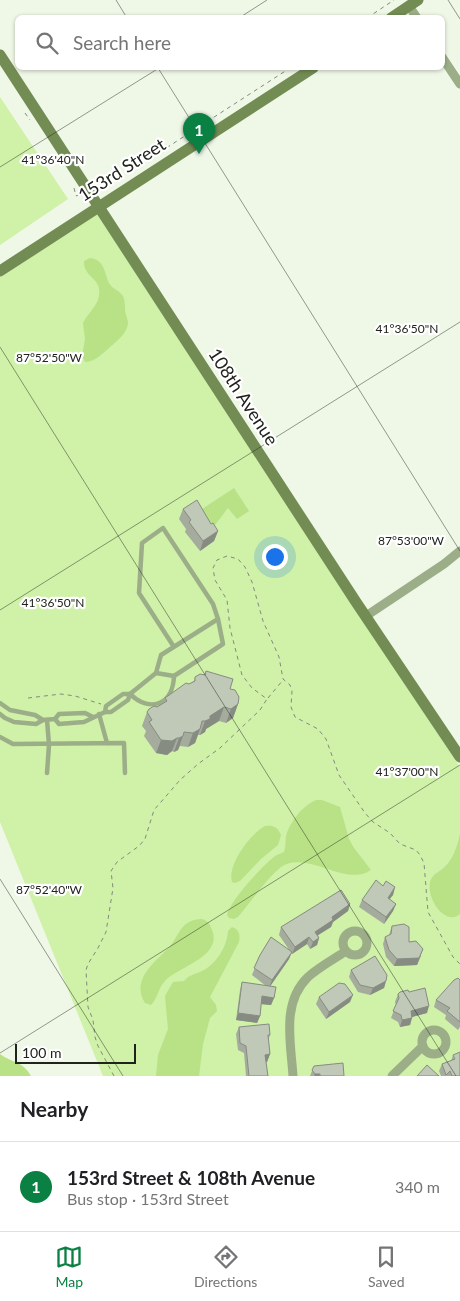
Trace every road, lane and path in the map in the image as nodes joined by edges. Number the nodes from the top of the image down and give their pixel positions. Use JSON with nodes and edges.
{"nodes":[{"id":1,"x":394,"y":0,"type":"edge"},
{"id":2,"x":414,"y":3,"type":"edge"},
{"id":3,"x":372,"y":15,"type":"edge"},
{"id":4,"x":396,"y":15,"type":"edge"},
{"id":5,"x":0,"y":55,"type":"edge"},
{"id":6,"x":445,"y":62,"type":"edge"},
{"id":7,"x":287,"y":70,"type":"edge"},
{"id":8,"x":310,"y":70,"type":"edge"},
{"id":9,"x":460,"y":84,"type":"edge"},
{"id":10,"x":100,"y":181,"type":"dead end"},
{"id":11,"x":98,"y":206,"type":"junction"},
{"id":12,"x":0,"y":271,"type":"edge"},
{"id":13,"x":460,"y":551,"type":"edge"},
{"id":14,"x":366,"y":616,"type":"junction"},
{"id":15,"x":218,"y":619,"type":"junction"},
{"id":16,"x":174,"y":647,"type":"junction"},
{"id":17,"x":156,"y":673,"type":"junction"},
{"id":18,"x":174,"y":676,"type":"junction"},
{"id":19,"x":283,"y":680,"type":"junction"},
{"id":20,"x":130,"y":694,"type":"junction"},
{"id":21,"x":28,"y":698,"type":"dead end"},
{"id":22,"x":267,"y":699,"type":"junction"},
{"id":23,"x":0,"y":703,"type":"edge"},
{"id":24,"x":106,"y":709,"type":"junction"},
{"id":25,"x":0,"y":714,"type":"edge"},
{"id":26,"x":99,"y":714,"type":"junction"},
{"id":27,"x":93,"y":717,"type":"junction"},
{"id":28,"x":55,"y":719,"type":"junction"},
{"id":29,"x":45,"y":720,"type":"junction"},
{"id":30,"x":0,"y":738,"type":"edge"},
{"id":31,"x":107,"y":743,"type":"junction"},
{"id":32,"x":49,"y":745,"type":"junction"},
{"id":33,"x":460,"y":757,"type":"edge"},
{"id":34,"x":47,"y":773,"type":"dead end"},
{"id":35,"x":125,"y":773,"type":"dead end"},
{"id":36,"x":346,"y":951,"type":"dead end"},
{"id":37,"x":460,"y":964,"type":"edge"},
{"id":38,"x":423,"y":1046,"type":"dead end"},
{"id":39,"x":114,"y":1076,"type":"edge"},
{"id":40,"x":293,"y":1076,"type":"edge"},
{"id":41,"x":392,"y":1076,"type":"edge"}],
"edges":[{"from":1,"to":3,"type":"path"},
{"from":2,"to":4,"type":"street"},
{"from":5,"to":11,"type":"street","name":"108th Avenue"},
{"from":6,"to":9,"type":"street"},
{"from":7,"to":10,"type":"path"},
{"from":8,"to":11,"type":"street","name":"153rd Street"},
{"from":11,"to":12,"type":"street","name":"153rd Street"},
{"from":11,"to":14,"type":"street","name":"108th Avenue"},
{"from":13,"to":14,"type":"street"},
{"from":14,"to":33,"type":"street","name":"108th Avenue"},
{"from":15,"to":16,"type":"lane"},
{"from":15,"to":16,"type":"lane"},
{"from":15,"to":18,"type":"lane"},
{"from":16,"to":17,"type":"lane"},
{"from":17,"to":18,"type":"lane"},
{"from":17,"to":20,"type":"lane"},
{"from":18,"to":20,"type":"lane"},
{"from":19,"to":22,"type":"path"},
{"from":19,"to":22,"type":"path"},
{"from":19,"to":37,"type":"path"},
{"from":20,"to":24,"type":"lane"},
{"from":21,"to":24,"type":"path"},
{"from":22,"to":39,"type":"path"},
{"from":23,"to":29,"type":"lane"},
{"from":24,"to":26,"type":"lane"},
{"from":25,"to":29,"type":"lane"},
{"from":26,"to":27,"type":"lane"},
{"from":26,"to":31,"type":"lane"},
{"from":27,"to":28,"type":"lane"},
{"from":27,"to":28,"type":"lane"},
{"from":28,"to":29,"type":"lane"},
{"from":29,"to":32,"type":"lane"},
{"from":30,"to":32,"type":"lane"},
{"from":31,"to":32,"type":"lane"},
{"from":31,"to":35,"type":"lane"},
{"from":32,"to":34,"type":"lane"},
{"from":36,"to":40,"type":"street"},
{"from":38,"to":41,"type":"street"}]}
